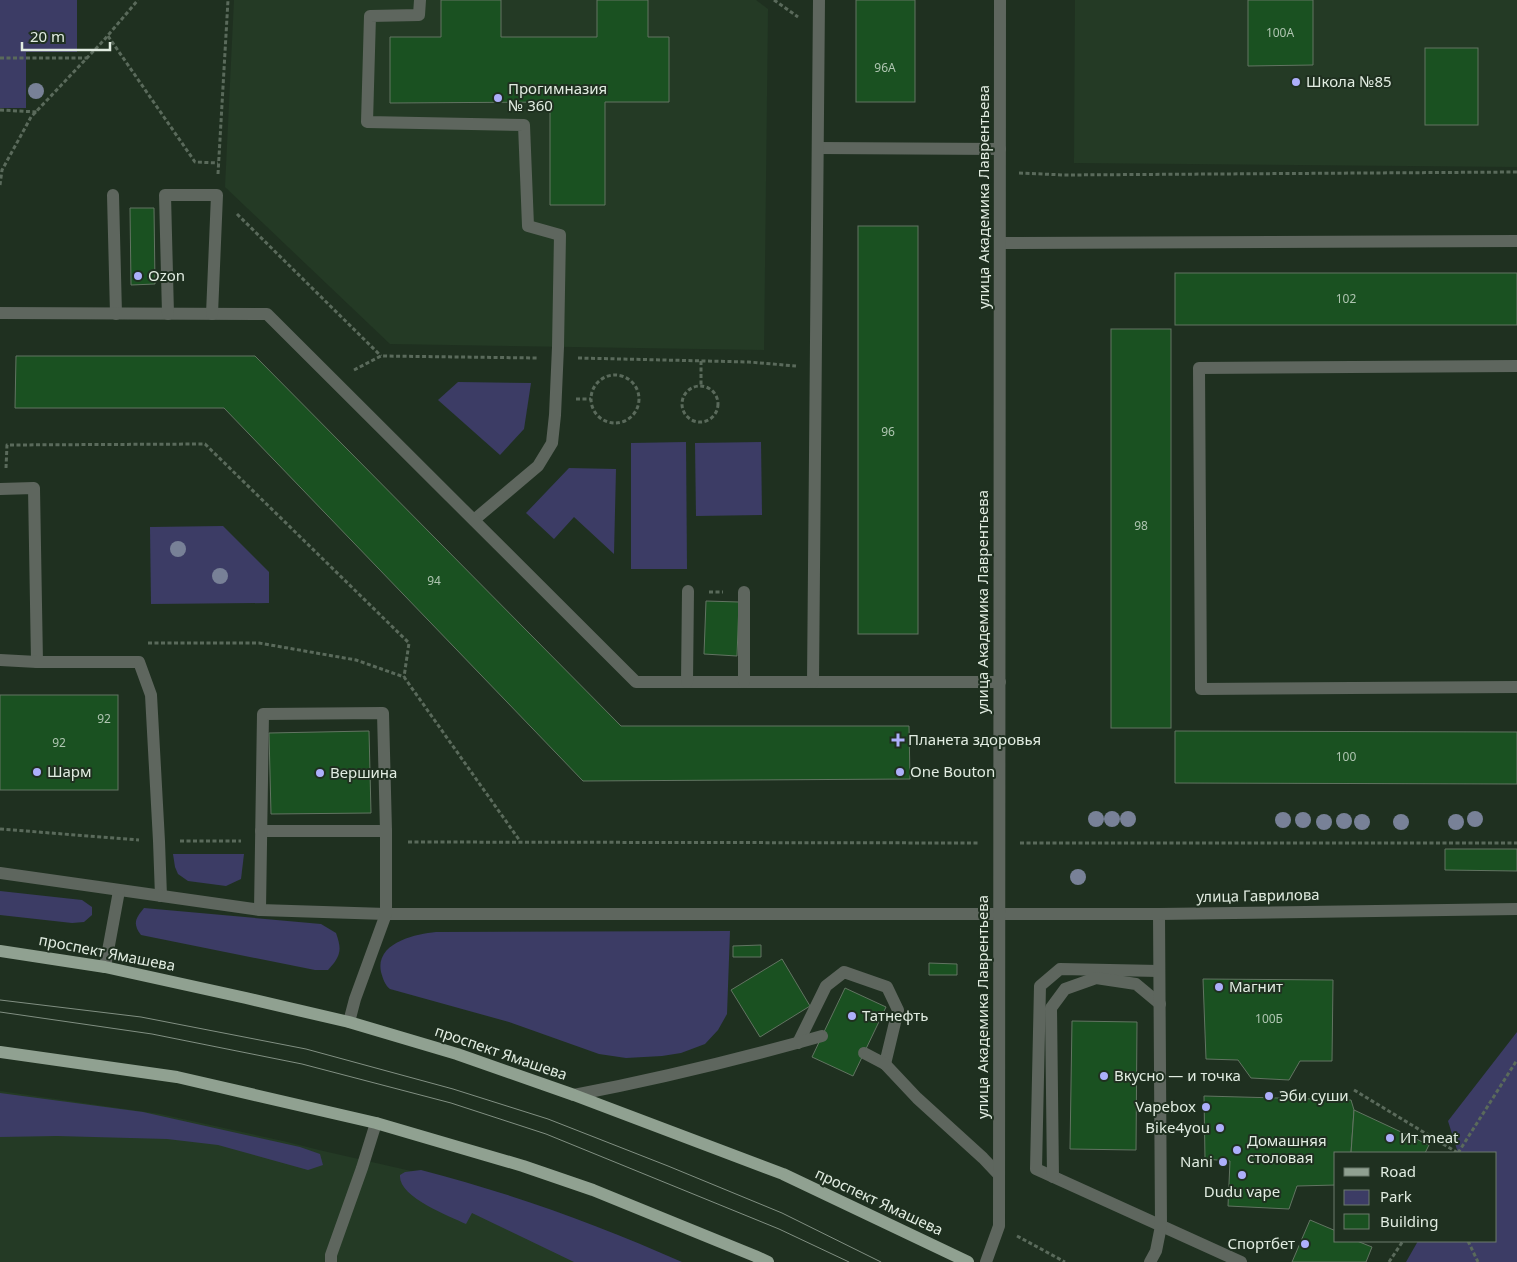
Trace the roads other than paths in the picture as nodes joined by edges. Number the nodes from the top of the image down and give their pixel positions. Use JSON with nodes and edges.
{"nodes":[{"id":1,"x":420,"y":0,"type":"edge"},
{"id":2,"x":819,"y":0,"type":"edge"},
{"id":3,"x":1000,"y":0,"type":"edge"},
{"id":4,"x":818,"y":148,"type":"junction"},
{"id":5,"x":1000,"y":149,"type":"junction"},
{"id":6,"x":113,"y":194,"type":"dead end"},
{"id":7,"x":1517,"y":242,"type":"edge"},
{"id":8,"x":1000,"y":243,"type":"junction"},
{"id":9,"x":0,"y":313,"type":"edge"},
{"id":10,"x":116,"y":314,"type":"junction"},
{"id":11,"x":168,"y":314,"type":"junction"},
{"id":12,"x":212,"y":314,"type":"junction"},
{"id":13,"x":1517,"y":366,"type":"edge"},
{"id":14,"x":3,"y":489,"type":"edge"},
{"id":15,"x":474,"y":520,"type":"junction"},
{"id":16,"x":688,"y":591,"type":"road end"},
{"id":17,"x":744,"y":592,"type":"road end"},
{"id":18,"x":0,"y":660,"type":"edge"},
{"id":19,"x":37,"y":662,"type":"junction"},
{"id":20,"x":687,"y":682,"type":"junction"},
{"id":21,"x":744,"y":682,"type":"junction"},
{"id":22,"x":813,"y":682,"type":"junction"},
{"id":23,"x":1000,"y":682,"type":"junction"},
{"id":24,"x":1517,"y":687,"type":"edge"},
{"id":25,"x":261,"y":836,"type":"junction"},
{"id":26,"x":386,"y":836,"type":"junction"},
{"id":27,"x":0,"y":873,"type":"edge"},
{"id":28,"x":119,"y":891,"type":"junction"},
{"id":29,"x":160,"y":896,"type":"junction"},
{"id":30,"x":1517,"y":908,"type":"edge"},
{"id":31,"x":260,"y":910,"type":"junction"},
{"id":32,"x":386,"y":914,"type":"junction"},
{"id":33,"x":1000,"y":914,"type":"junction"},
{"id":34,"x":1159,"y":914,"type":"junction"},
{"id":35,"x":0,"y":951,"type":"edge"},
{"id":36,"x":105,"y":967,"type":"junction"},
{"id":37,"x":1159,"y":971,"type":"junction"},
{"id":38,"x":1160,"y":1004,"type":"junction"},
{"id":39,"x":349,"y":1022,"type":"junction"},
{"id":40,"x":822,"y":1036,"type":"dead end"},
{"id":41,"x":798,"y":1043,"type":"junction"},
{"id":42,"x":0,"y":1052,"type":"edge"},
{"id":43,"x":864,"y":1053,"type":"dead end"},
{"id":44,"x":885,"y":1064,"type":"junction"},
{"id":45,"x":574,"y":1095,"type":"junction"},
{"id":46,"x":376,"y":1123,"type":"junction"},
{"id":47,"x":999,"y":1175,"type":"junction"},
{"id":48,"x":1053,"y":1177,"type":"junction"},
{"id":49,"x":1161,"y":1226,"type":"junction"},
{"id":50,"x":331,"y":1262,"type":"edge"},
{"id":51,"x":768,"y":1262,"type":"edge"},
{"id":52,"x":968,"y":1262,"type":"edge"},
{"id":53,"x":986,"y":1262,"type":"edge"},
{"id":54,"x":1150,"y":1262,"type":"edge"},
{"id":55,"x":1241,"y":1262,"type":"edge"}],
"edges":[{"from":1,"to":15,"type":"street"},
{"from":2,"to":4,"type":"street"},
{"from":3,"to":5,"type":"street","name":"улица Академика Лаврентьева"},
{"from":4,"to":5,"type":"street"},
{"from":4,"to":22,"type":"street"},
{"from":5,"to":8,"type":"street","name":"улица Академика Лаврентьева"},
{"from":6,"to":10,"type":"street"},
{"from":7,"to":8,"type":"street"},
{"from":8,"to":23,"type":"street","name":"улица Академика Лаврентьева"},
{"from":9,"to":10,"type":"street"},
{"from":10,"to":11,"type":"street"},
{"from":11,"to":12,"type":"street"},
{"from":11,"to":12,"type":"street"},
{"from":12,"to":15,"type":"street"},
{"from":13,"to":24,"type":"street"},
{"from":14,"to":19,"type":"street"},
{"from":15,"to":20,"type":"street"},
{"from":16,"to":20,"type":"street"},
{"from":17,"to":21,"type":"street"},
{"from":18,"to":19,"type":"street"},
{"from":19,"to":29,"type":"street"},
{"from":20,"to":21,"type":"street"},
{"from":21,"to":22,"type":"street"},
{"from":22,"to":23,"type":"street"},
{"from":23,"to":33,"type":"street","name":"улица Академика Лаврентьева"},
{"from":25,"to":26,"type":"street"},
{"from":25,"to":26,"type":"street"},
{"from":25,"to":31,"type":"street"},
{"from":26,"to":32,"type":"street"},
{"from":27,"to":28,"type":"street","name":"улица Гаврилова"},
{"from":28,"to":29,"type":"street","name":"улица Гаврилова"},
{"from":28,"to":36,"type":"street"},
{"from":29,"to":31,"type":"street","name":"улица Гаврилова"},
{"from":30,"to":34,"type":"street","name":"улица Гаврилова"},
{"from":31,"to":32,"type":"street","name":"улица Гаврилова"},
{"from":32,"to":33,"type":"street","name":"улица Гаврилова"},
{"from":32,"to":39,"type":"street"},
{"from":33,"to":34,"type":"street","name":"улица Гаврилова"},
{"from":33,"to":47,"type":"street","name":"улица Академика Лаврентьева"},
{"from":34,"to":37,"type":"street"},
{"from":35,"to":36,"type":"main road","name":"проспект Ямашева"},
{"from":36,"to":39,"type":"main road","name":"проспект Ямашева"},
{"from":37,"to":38,"type":"street"},
{"from":37,"to":48,"type":"street"},
{"from":38,"to":48,"type":"street"},
{"from":38,"to":49,"type":"street"},
{"from":39,"to":45,"type":"main road","name":"проспект Ямашева"},
{"from":40,"to":41,"type":"street"},
{"from":41,"to":44,"type":"street"},
{"from":41,"to":45,"type":"street"},
{"from":42,"to":46,"type":"main road"},
{"from":43,"to":44,"type":"street"},
{"from":44,"to":47,"type":"street"},
{"from":45,"to":52,"type":"main road","name":"проспект Ямашева"},
{"from":46,"to":50,"type":"street"},
{"from":46,"to":51,"type":"main road"},
{"from":47,"to":53,"type":"street","name":"улица Академика Лаврентьева"},
{"from":48,"to":49,"type":"street"},
{"from":49,"to":54,"type":"street"},
{"from":49,"to":55,"type":"street"}]}
